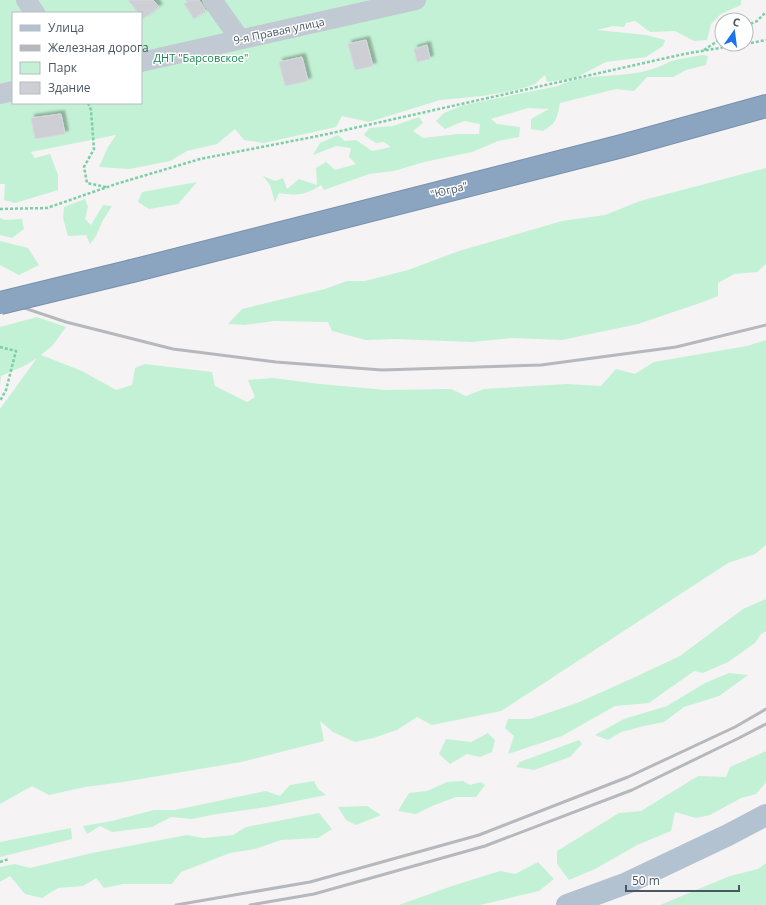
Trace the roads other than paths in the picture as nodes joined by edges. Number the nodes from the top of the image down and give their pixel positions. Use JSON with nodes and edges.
{"nodes":[{"id":1,"x":26,"y":0,"type":"edge"},
{"id":2,"x":212,"y":0,"type":"edge"},
{"id":3,"x":407,"y":1,"type":"edge"},
{"id":4,"x":34,"y":12,"type":"edge"},
{"id":5,"x":240,"y":39,"type":"junction"},
{"id":6,"x":142,"y":62,"type":"edge"},
{"id":7,"x":12,"y":91,"type":"edge"},
{"id":8,"x":0,"y":94,"type":"edge"},
{"id":9,"x":766,"y":106,"type":"edge"},
{"id":10,"x":0,"y":303,"type":"edge"},
{"id":11,"x":766,"y":815,"type":"edge"},
{"id":12,"x":567,"y":905,"type":"edge"}],
"edges":[{"from":1,"to":4,"type":"street"},
{"from":2,"to":5,"type":"street"},
{"from":3,"to":5,"type":"street","name":"9-я Правая улица"},
{"from":5,"to":6,"type":"street","name":"9-я Правая улица"},
{"from":7,"to":8,"type":"street"},
{"from":9,"to":10,"type":"highway","name":"\"Югра\"","bridge":true},
{"from":11,"to":12,"type":"main road"}]}
